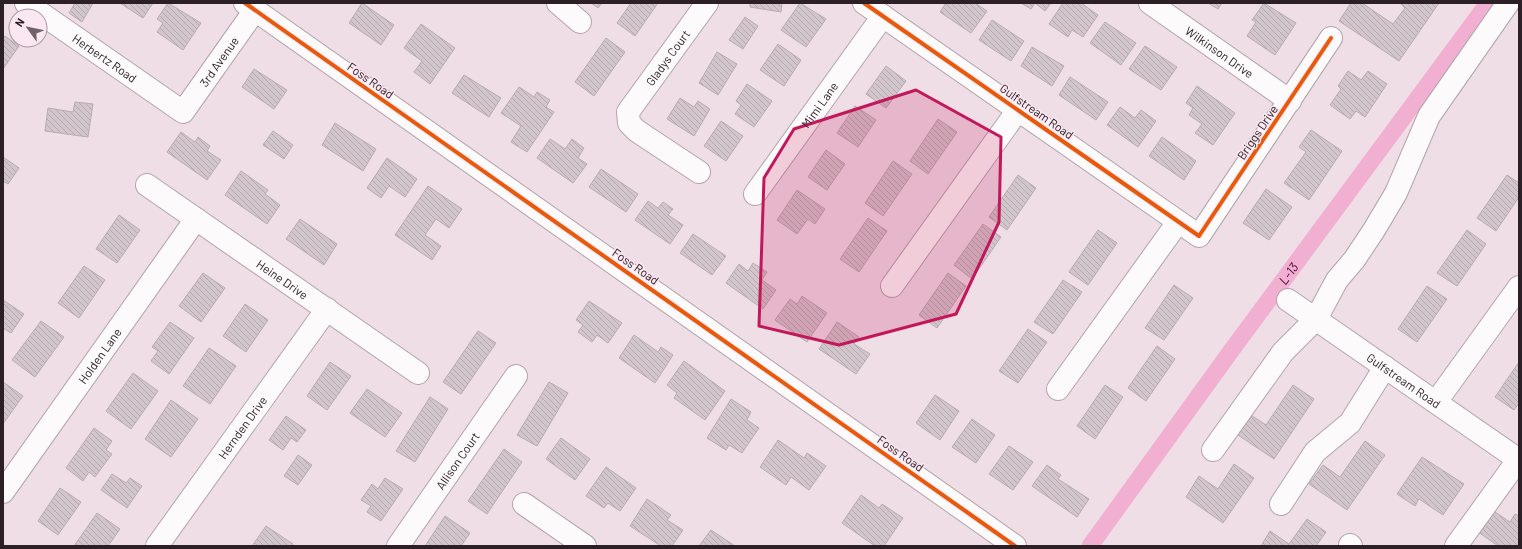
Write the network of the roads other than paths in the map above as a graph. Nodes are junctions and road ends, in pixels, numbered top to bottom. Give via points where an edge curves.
1 (26, 3) edge
2 (558, 3) edge
3 (707, 3) edge
4 (864, 3) edge
5 (1150, 3) edge
6 (1508, 3) edge
7 (250, 7) edge
8 (883, 16) junction
9 (580, 22) dead end
10 (1331, 38) dead end
11 (1290, 101) junction
12 (1018, 110) junction
13 (183, 112) joint
14 (699, 172) dead end
15 (147, 185) dead end
16 (755, 194) dead end
17 (196, 219) junction
18 (1178, 222) junction
19 (1199, 236) joint
20 (892, 286) dead end
21 (1519, 287) edge
22 (1288, 300) dead end
23 (327, 310) junction
24 (1316, 319) junction
25 (1385, 367) junction
26 (418, 373) dead end
27 (516, 376) dead end
28 (1058, 389) dead end
29 (1436, 402) junction
30 (1213, 450) dead end
31 (1519, 460) edge
32 (3, 492) edge
33 (524, 504) dead end
34 (1281, 504) dead end
35 (157, 546) edge
36 (398, 546) edge
37 (585, 546) edge
38 (1015, 546) edge
39 (1456, 546) edge

1 - 13 street, Herbertz Road
2 - 9 street
3 - 14 street, Gladys Court via 628,112 629,123 637,131
4 - 8 street, Gulfstream Road
5 - 11 street, Wilkinson Drive
6 - 24 street via 1429,116 1396,193 1354,260 1337,280
7 - 13 street, 3rd Avenue
7 - 38 street, Foss Road
8 - 12 street, Gulfstream Road
8 - 16 street, Mimi Lane
10 - 11 street, Briggs Drive
11 - 19 street, Briggs Drive
12 - 18 street, Gulfstream Road
12 - 20 street
15 - 17 street, Heine Drive
17 - 23 street, Heine Drive
17 - 32 street, Holden Lane
18 - 19 street, Gulfstream Road
18 - 28 street
21 - 29 street
22 - 24 street, Gulfstream Road
23 - 26 street, Heine Drive
23 - 35 street, Hernden Drive
24 - 25 street, Gulfstream Road
24 - 30 street via 1283,352
25 - 29 street, Gulfstream Road
25 - 34 street via 1350,424 1315,452
27 - 36 street, Allison Court
29 - 31 street, Gulfstream Road
31 - 39 street
33 - 37 street

